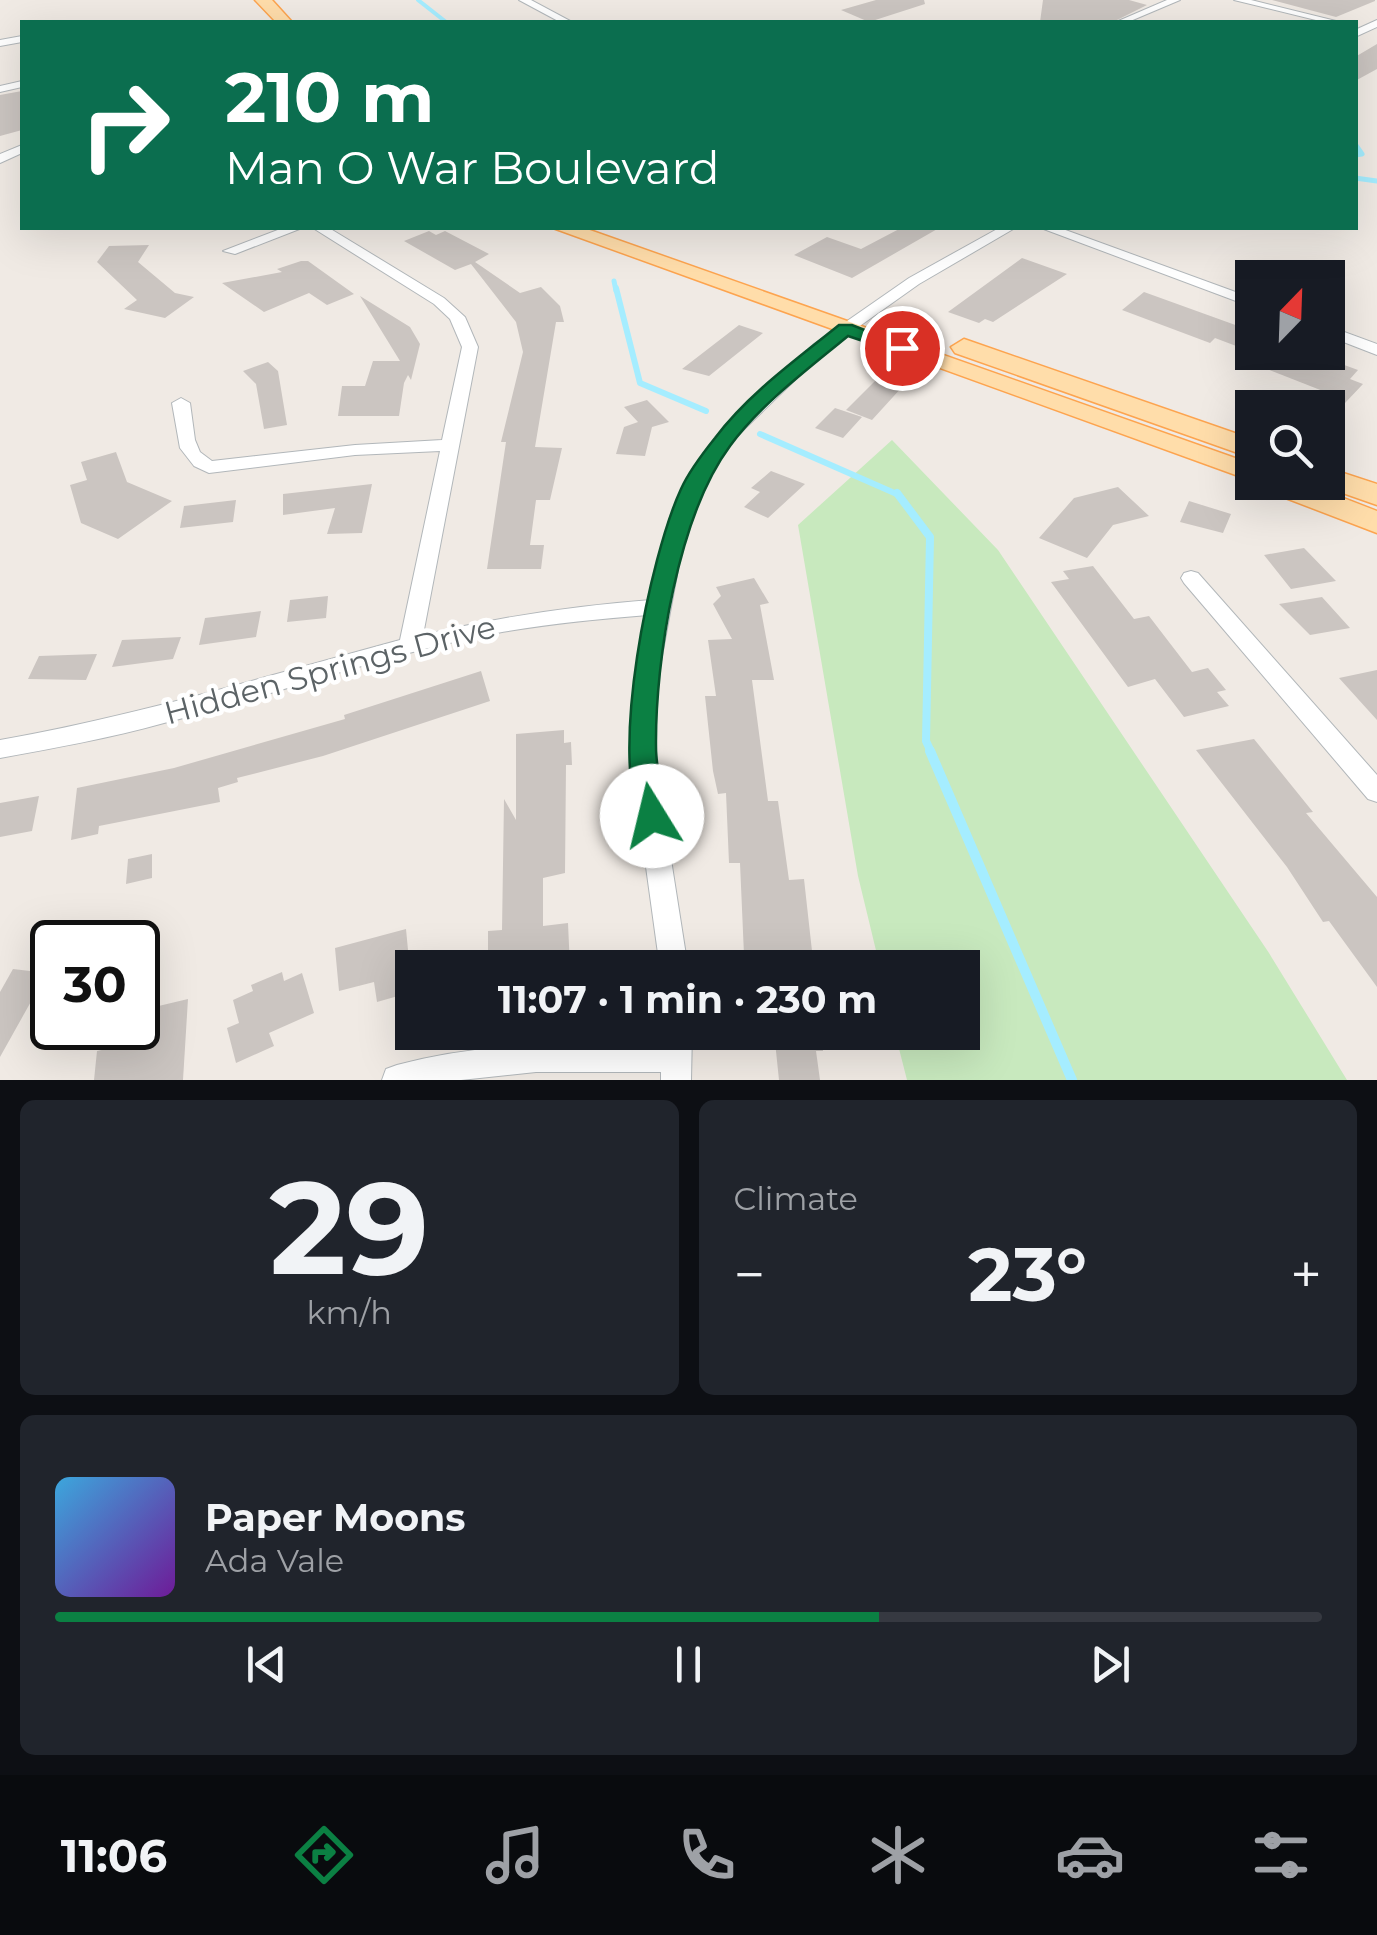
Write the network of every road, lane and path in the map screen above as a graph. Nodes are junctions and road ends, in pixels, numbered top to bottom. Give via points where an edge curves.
1 (263, 0) edge
2 (524, 0) edge
3 (1175, 0) edge
4 (1239, 0) edge
5 (282, 20) edge
6 (563, 20) edge
7 (1126, 20) edge
8 (1326, 20) edge
9 (1377, 23) edge
10 (1358, 30) edge
11 (1377, 32) edge
12 (289, 230) edge
13 (323, 230) edge
14 (570, 230) edge
15 (620, 230) edge
16 (1005, 230) edge
17 (1054, 230) edge
18 (230, 251) dead end
19 (1235, 296) edge
20 (856, 321) junction
21 (1345, 338) edge
22 (1377, 350) edge
23 (181, 403) dead end
24 (1235, 444) edge
25 (449, 445) junction
26 (1235, 467) edge
27 (1345, 483) edge
28 (1377, 495) edge
29 (1319, 500) edge
30 (1377, 523) edge
31 (1191, 578) dead end
32 (662, 607) junction
33 (410, 645) junction
34 (0, 750) edge
35 (1372, 779) edge
36 (671, 950) edge
37 (677, 1057) edge
38 (397, 1080) edge

1 - 5 main road
2 - 6 street
3 - 7 street
4 - 8 street
9 - 10 street
10 - 11 street
12 - 18 street
13 - 25 street via 456,316 470,346 470,364
14 - 20 main road
15 - 20 main road
16 - 20 street
17 - 19 street
20 - 24 main road
20 - 26 main road
20 - 32 street via 790,374 703,467 674,542
21 - 22 street
23 - 25 street via 186,446 209,467
25 - 33 street
27 - 28 main road
29 - 30 main road
31 - 35 street
32 - 33 street, Hidden Springs Drive via 564,611
32 - 36 street via 646,683 642,751
33 - 34 street, Hidden Springs Drive via 198,708
37 - 38 street via 527,1056

